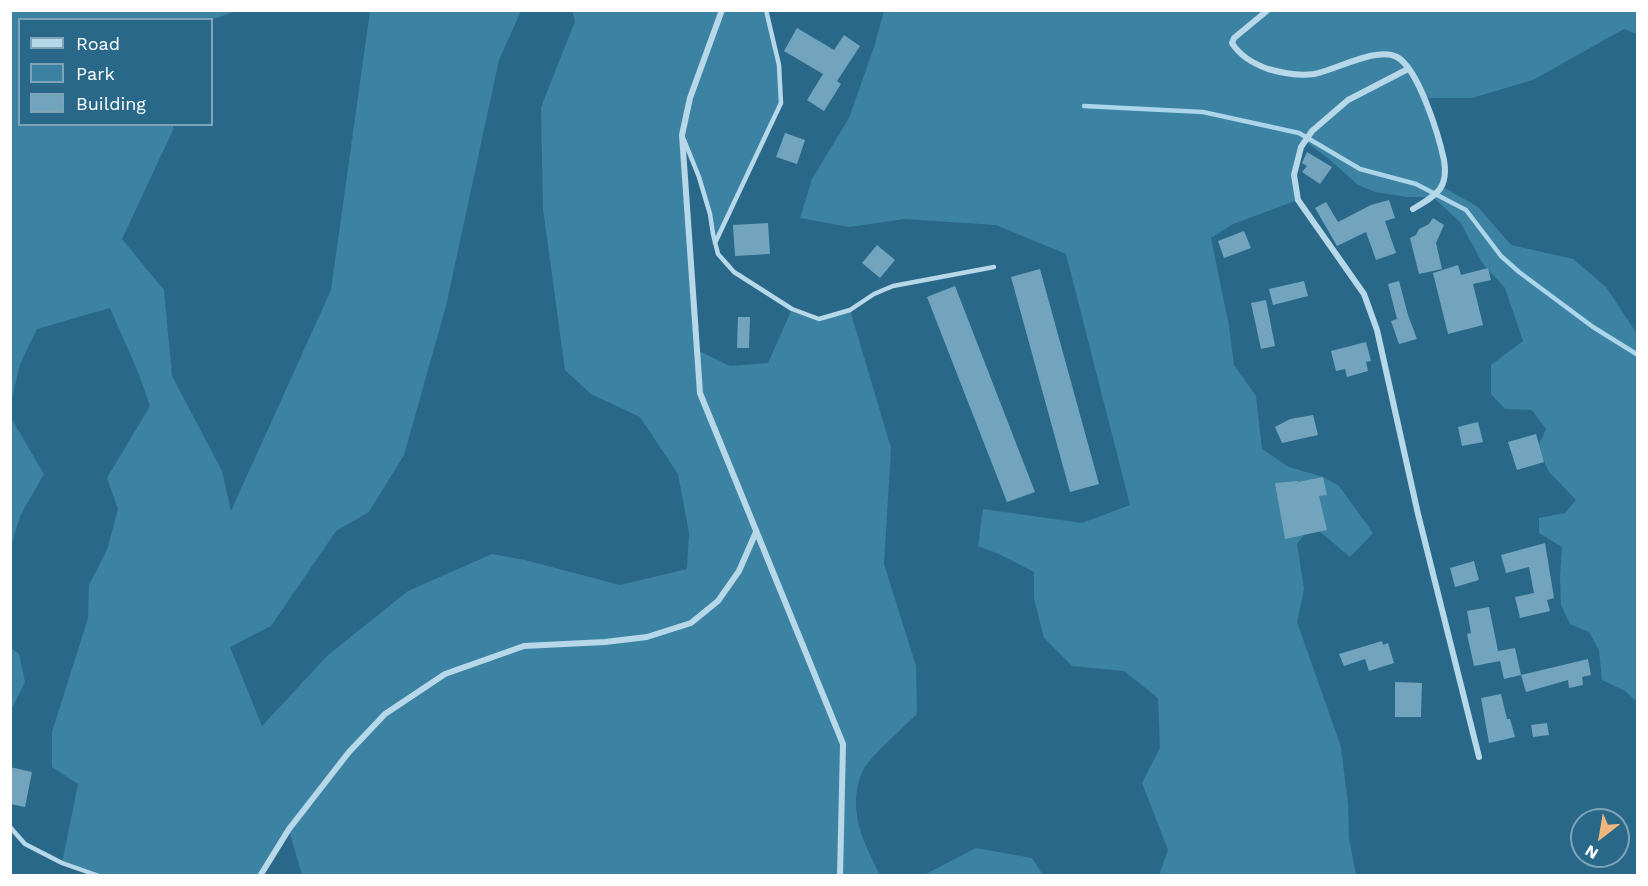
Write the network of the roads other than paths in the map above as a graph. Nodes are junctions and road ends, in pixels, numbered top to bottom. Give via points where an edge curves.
1 (723, 10) edge
2 (766, 10) edge
3 (1268, 10) edge
4 (1408, 69) junction
5 (682, 135) junction
6 (1413, 209) dead end
7 (715, 244) junction
8 (994, 267) dead end
9 (756, 532) junction
10 (1479, 757) dead end
11 (10, 827) edge
12 (99, 876) edge
13 (260, 876) edge
14 (840, 876) edge

1 - 5 street via 690,98
2 - 7 lane via 779,65 782,104
3 - 4 street via 1232,43 1257,65 1312,74 1383,53 1398,58
4 - 6 street via 1425,99 1440,140 1446,172 1443,187
4 - 10 street via 1348,100 1312,131 1301,147 1294,175 1298,200 1364,294 1377,330
5 - 7 lane via 699,177
5 - 9 street via 700,393
7 - 8 lane via 718,254 734,272 792,309 819,319 850,310 892,286
9 - 13 street via 739,571 718,601 691,623 647,637 524,646 445,674 385,714 349,752 288,829
9 - 14 street via 843,744
11 - 12 lane via 25,844

